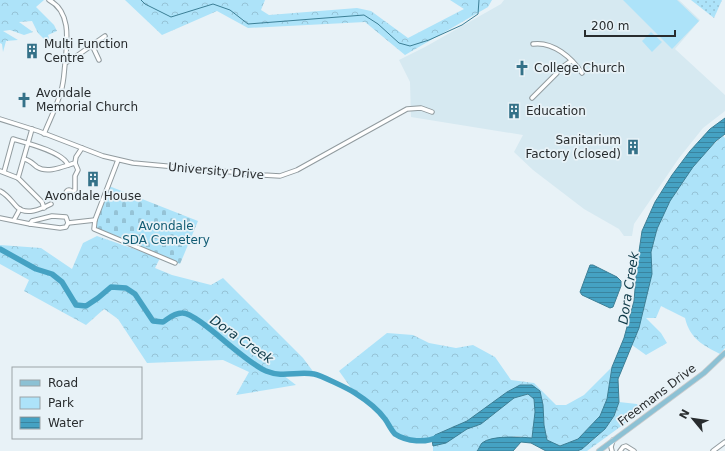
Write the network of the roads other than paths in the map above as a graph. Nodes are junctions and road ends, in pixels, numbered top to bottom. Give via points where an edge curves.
1 (49, 0) edge
2 (105, 36) dead end
3 (533, 44) dead end
4 (92, 46) junction
5 (98, 60) dead end
6 (571, 61) junction
7 (65, 63) junction
8 (561, 68) dead end
9 (557, 73) dead end
10 (582, 74) dead end
11 (532, 98) dead end
12 (432, 112) dead end
13 (0, 119) edge
14 (32, 129) junction
15 (44, 134) junction
16 (28, 144) junction
17 (82, 148) junction
18 (24, 159) junction
19 (118, 160) junction
20 (75, 163) junction
21 (68, 165) junction
22 (2, 171) edge
23 (18, 178) junction
24 (0, 191) edge
25 (72, 192) dead end
26 (51, 204) dead end
27 (44, 208) junction
28 (20, 209) junction
29 (0, 218) edge
30 (14, 220) junction
31 (95, 220) junction
32 (68, 223) junction
33 (30, 224) junction
34 (175, 263) dead end
35 (725, 353) edge
36 (613, 440) junction
37 (725, 442) edge
38 (721, 445) junction
39 (725, 448) edge
40 (601, 449) edge
41 (612, 451) edge
42 (620, 451) edge
43 (634, 451) edge
44 (713, 451) edge

1 - 7 street via 59,7 65,20
2 - 4 street
3 - 6 street via 552,46
4 - 5 street
4 - 7 street
6 - 8 street
6 - 10 street
7 - 15 street via 62,90
9 - 11 street
12 - 19 street, University Drive via 421,108 407,109 297,170 280,176 229,173
13 - 14 street, University Drive
14 - 15 street, University Drive
14 - 16 street
15 - 17 street, University Drive
16 - 18 street
16 - 21 street via 61,156
16 - 22 street via 13,139
17 - 19 street, University Drive
17 - 20 street
18 - 21 street via 43,170
18 - 23 street
19 - 31 street
20 - 21 street
20 - 25 street via 78,170 75,176 76,187
22 - 23 street
23 - 27 street via 42,202
24 - 28 street
26 - 27 street
27 - 28 street via 25,211
28 - 30 street
29 - 30 street
30 - 33 street
31 - 32 street
31 - 34 street via 95,230
32 - 33 street via 64,228
32 - 33 street via 66,217 60,216 32,221
35 - 36 main road, Freemans Drive via 704,373
36 - 40 main road, Freemans Drive
36 - 41 street
37 - 38 street
38 - 39 street
38 - 44 street
40 - 41 street
42 - 43 street via 626,446

